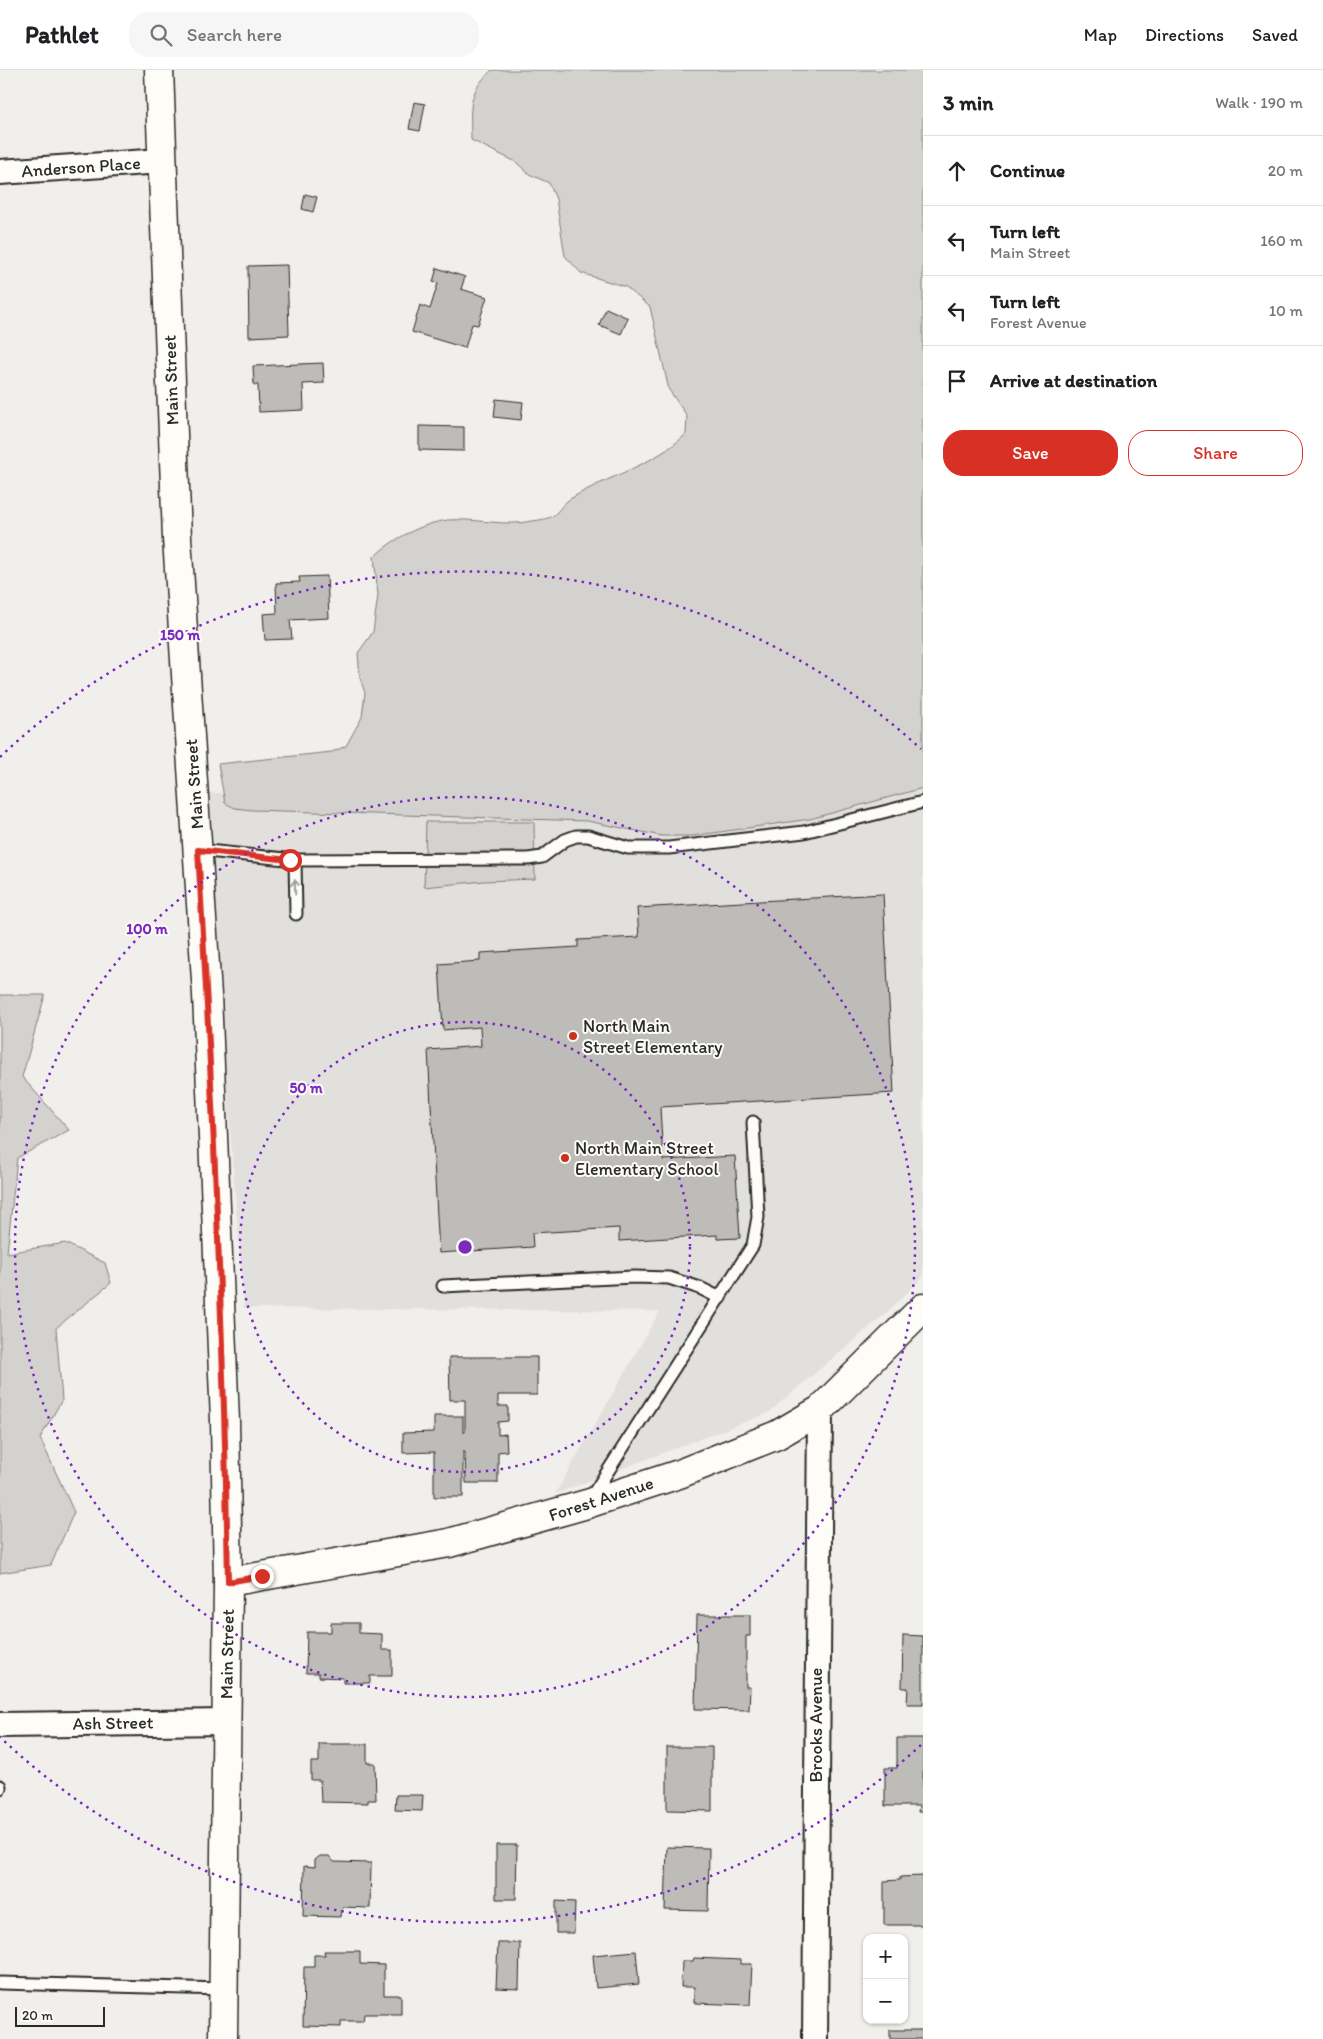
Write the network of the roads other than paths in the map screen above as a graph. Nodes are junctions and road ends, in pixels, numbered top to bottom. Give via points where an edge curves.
1 (159, 70) edge
2 (162, 161) junction
3 (0, 172) edge
4 (923, 802) edge
5 (198, 850) junction
6 (295, 860) junction
7 (296, 914) dead end
8 (752, 1122) dead end
9 (443, 1286) dead end
10 (720, 1298) junction
11 (923, 1308) edge
12 (820, 1410) junction
13 (586, 1504) junction
14 (228, 1582) junction
15 (227, 1722) junction
16 (0, 1725) edge
17 (0, 1983) edge
18 (224, 1989) junction
19 (223, 2039) edge
20 (815, 2039) edge

1 - 2 street, Main Street
2 - 3 street, Anderson Place
2 - 5 street, Main Street via 178,538
4 - 6 lane via 804,832 669,848 628,848 581,836 565,840 548,854 537,858
5 - 6 lane
5 - 14 street, Main Street via 219,1263
7 -> 6 lane
8 - 10 lane via 758,1217 756,1233 753,1245
9 - 10 lane via 669,1278
10 - 13 lane
11 - 12 street, Forest Avenue
12 - 13 street, Forest Avenue via 777,1435 679,1474
12 - 20 street, Brooks Avenue
13 - 14 street, Forest Avenue via 449,1543
14 - 15 street, Main Street
15 - 16 street, Ash Street
15 - 18 street, Main Street
17 - 18 lane
18 - 19 street, Main Street

